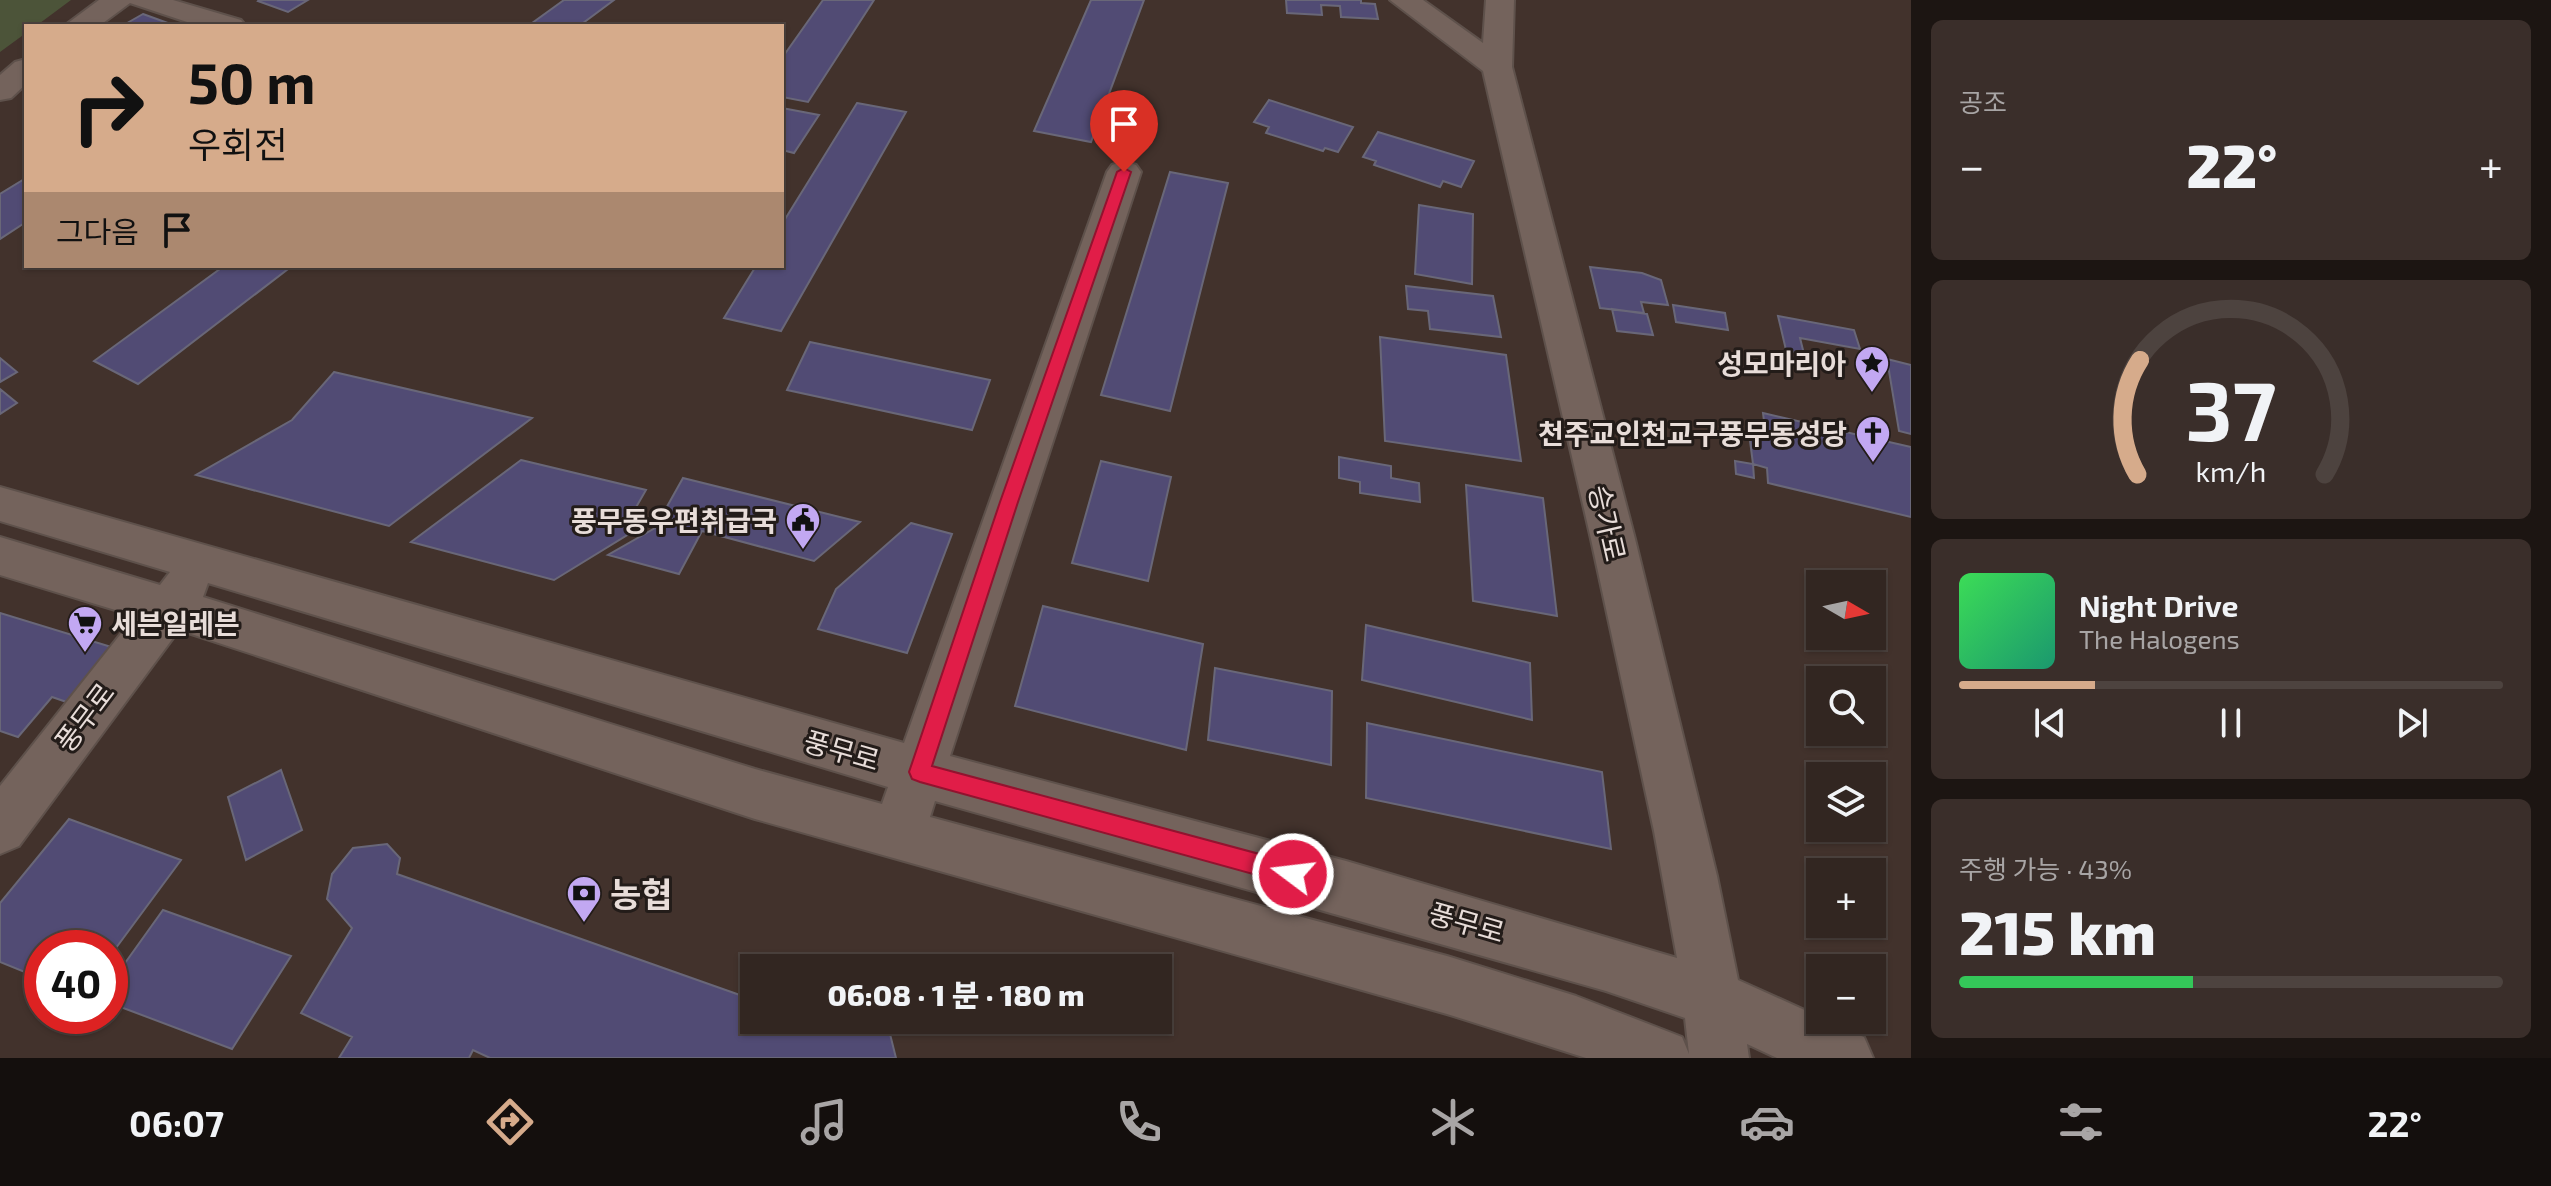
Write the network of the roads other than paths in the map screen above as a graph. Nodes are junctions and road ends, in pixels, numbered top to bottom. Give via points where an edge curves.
1 (118, 0) edge
2 (142, 0) edge
3 (206, 0) edge
4 (1404, 0) edge
5 (1500, 0) edge
6 (82, 24) edge
7 (225, 24) edge
8 (227, 24) edge
9 (1497, 67) junction
10 (24, 70) edge
11 (0, 91) edge
12 (1124, 172) dead end
13 (0, 504) edge
14 (0, 556) edge
15 (204, 563) junction
16 (168, 607) junction
17 (920, 772) junction
18 (0, 828) edge
19 (899, 832) junction
20 (1714, 999) junction
21 (1661, 1058) edge
22 (1719, 1058) edge
23 (1744, 1058) edge
24 (1843, 1058) edge

1 - 6 street
2 - 7 street
3 - 8 street
4 - 9 street
5 - 9 street, 승가로
9 - 20 street, 승가로 via 1637,642
10 - 11 street
12 - 17 street
13 - 15 street, 풍무로
14 - 16 street
15 - 16 street, 풍무로
15 - 17 street, 풍무로
16 - 18 street, 풍무로
16 - 19 street via 755,794
17 - 19 street
17 - 20 street, 풍무로 via 1487,927
19 - 21 street via 1447,985
20 - 22 street
20 - 23 street
20 - 24 street, 풍무로

